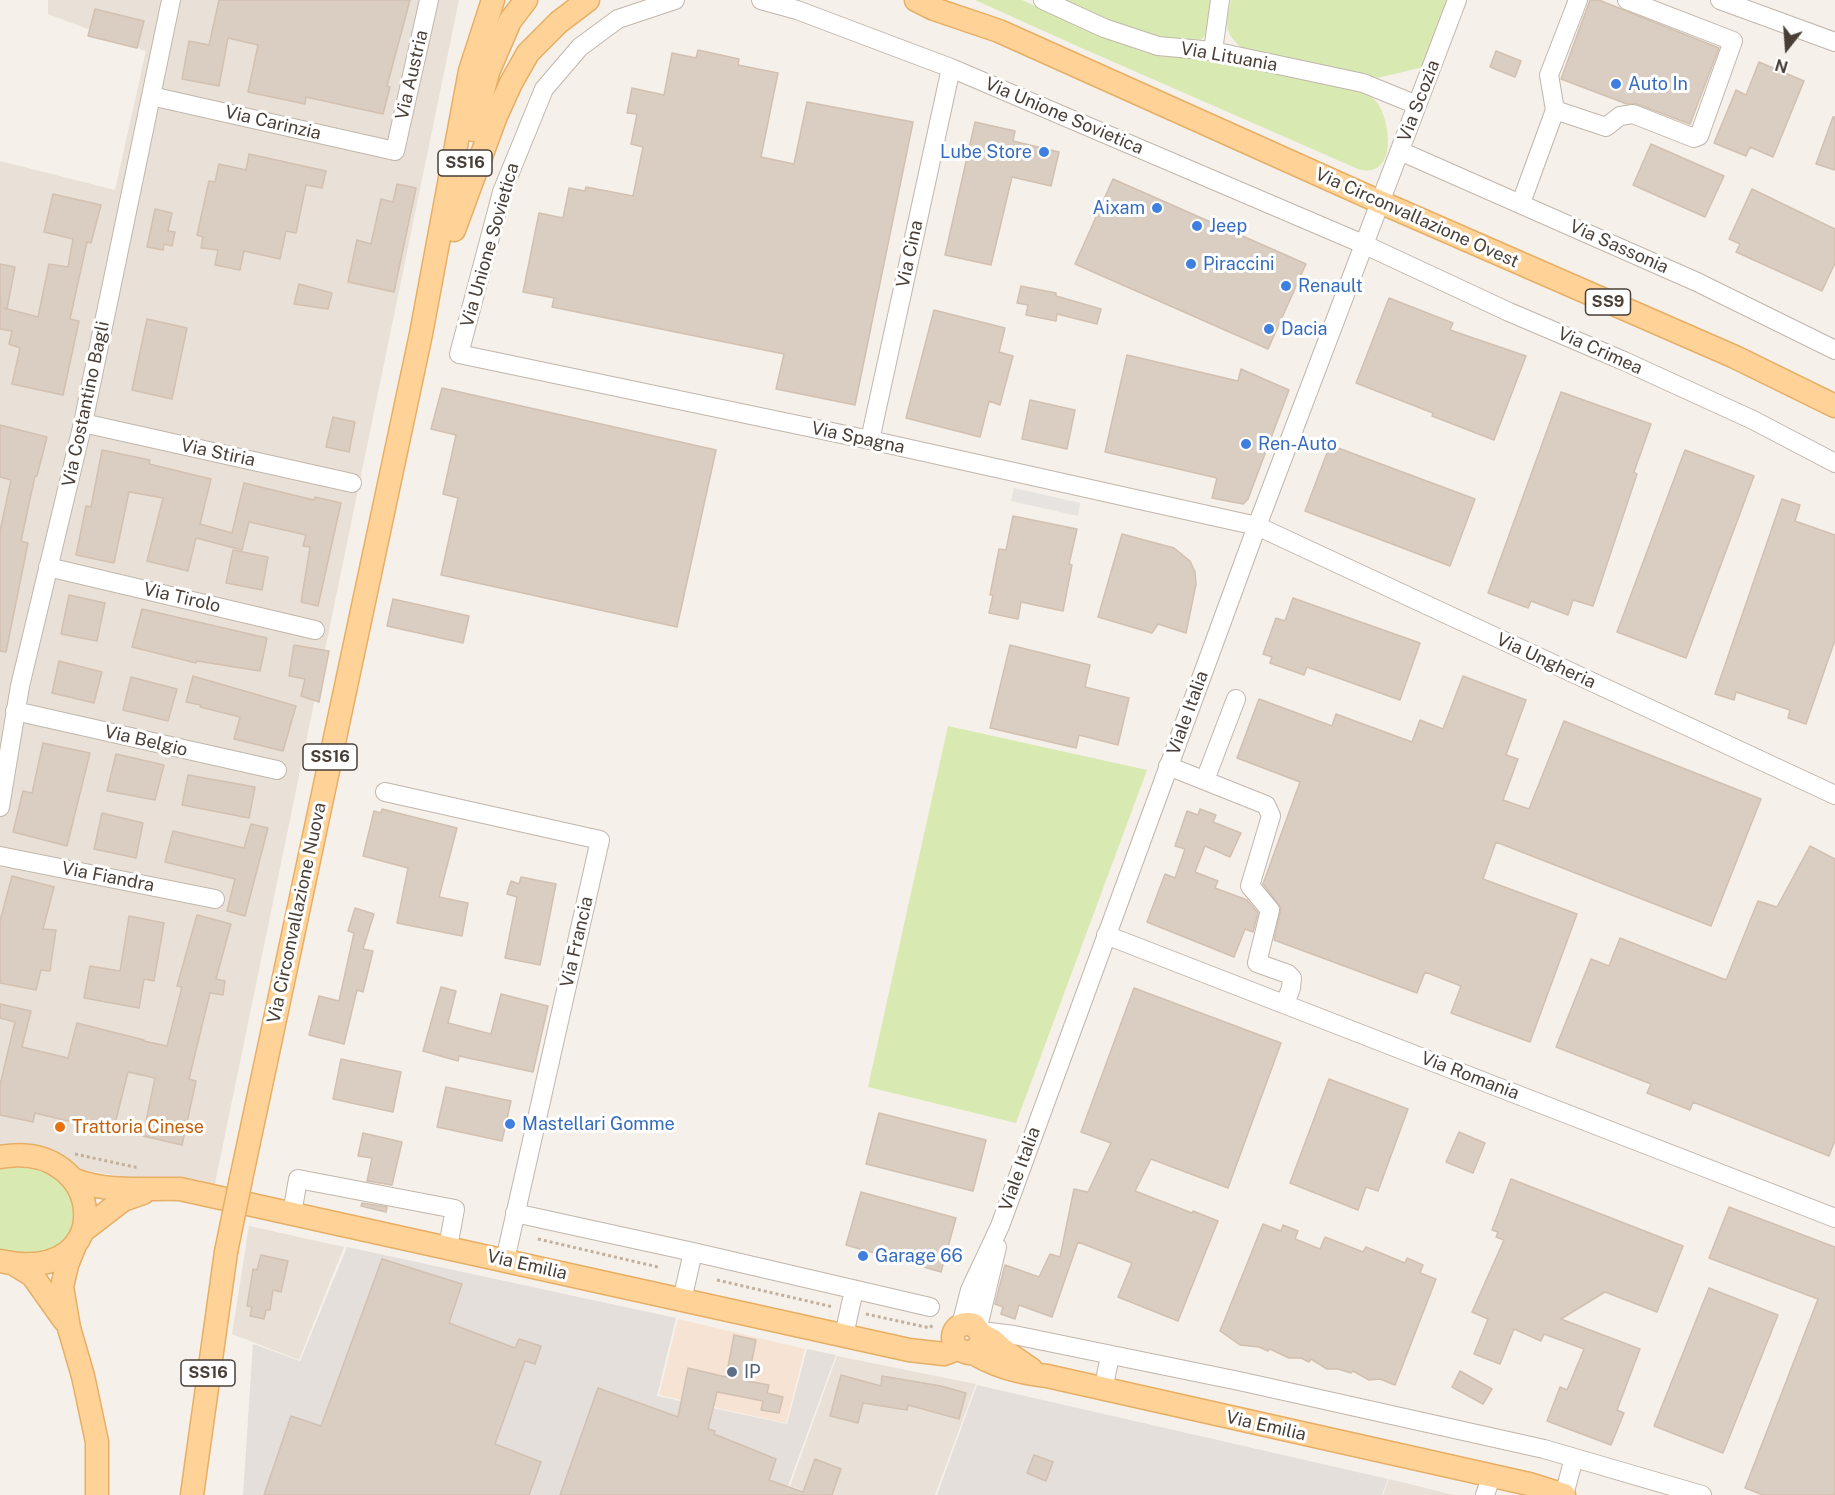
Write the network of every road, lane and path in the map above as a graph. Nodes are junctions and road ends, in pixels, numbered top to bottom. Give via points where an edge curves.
1 (171, 0) edge
2 (429, 0) edge
3 (493, 0) edge
4 (526, 0) edge
5 (588, 0) edge
6 (675, 0) edge
7 (761, 0) edge
8 (905, 0) edge
9 (1043, 0) edge
10 (1220, 0) edge
11 (1457, 0) edge
12 (1578, 0) edge
13 (1627, 0) edge
14 (1720, 0) edge
15 (934, 3) edge
16 (1835, 42) edge
17 (1213, 51) junction
18 (951, 68) junction
19 (151, 96) junction
20 (1417, 105) junction
21 (1555, 110) junction
22 (394, 151) joint
23 (1400, 151) junction
24 (1380, 202) junction
25 (1521, 203) junction
26 (454, 230) junction
27 (1363, 244) junction
28 (421, 334) junction
29 (1835, 350) edge
30 (459, 354) joint
31 (1835, 406) edge
32 (83, 423) junction
33 (870, 440) junction
34 (1835, 463) edge
35 (352, 483) dead end
36 (1257, 526) junction
37 (48, 567) junction
38 (315, 630) dead end
39 (1236, 699) dead end
40 (15, 711) junction
41 (1168, 766) junction
42 (277, 770) dead end
43 (1205, 780) junction
44 (385, 792) dead end
45 (1835, 795) edge
46 (0, 807) edge
47 (0, 856) edge
48 (215, 899) dead end
49 (1106, 935) junction
50 (1285, 1004) junction
51 (2, 1156) edge
52 (75, 1180) junction
53 (157, 1188) junction
54 (515, 1213) junction
55 (292, 1214) junction
56 (1835, 1218) edge
57 (79, 1238) junction
58 (538, 1239) dead end
59 (448, 1247) junction
60 (693, 1252) junction
61 (505, 1260) junction
62 (7, 1263) edge
63 (658, 1267) dead end
64 (717, 1280) dead end
65 (854, 1290) junction
66 (682, 1300) junction
67 (930, 1307) dead end
68 (838, 1308) dead end
69 (69, 1328) junction
70 (844, 1335) junction
71 (969, 1336) junction
72 (1110, 1356) junction
73 (1103, 1390) junction
74 (1574, 1458) junction
75 (1488, 1486) edge
76 (97, 1495) edge
77 (192, 1495) edge
78 (1564, 1495) edge
79 (1702, 1495) edge

1 - 19 street, Via Costantino Bagli
2 - 22 street, Via Austria
3 - 28 main road, Via Circonvallazione Nuova / SS16 via 470,70
4 - 26 main road, Via Circonvallazione Nuova / SS16 via 510,21 488,72 464,165
5 - 26 main road via 528,53 496,116
6 - 30 street, Via Unione Sovietica via 618,19 580,47 544,89 502,192
7 - 18 street, Via Unione Sovietica
8 - 15 main road, Via Circonvallazione Ovest
9 - 17 street, Via Lituania via 1104,28 1158,46
10 - 17 street
11 - 20 street, Via Scozia
12 - 21 street via 1550,75
13 - 21 street via 1733,41 1699,136 1694,138 1633,114 1620,116 1606,127
14 - 16 street
15 - 24 main road, Via Circonvallazione Ovest / SS9
17 - 20 street, Via Lituania via 1363,82
18 - 27 street, Via Unione Sovietica
18 - 33 street, Via Cina
19 - 22 street, Via Carinzia
19 - 32 street, Via Costantino Bagli
20 - 23 street, Via Scozia
21 - 25 street
23 - 24 street, Via Scozia
23 - 25 street, Via Sassonia
24 - 27 street, Viale Italia
24 - 31 main road, Via Circonvallazione Ovest / SS9 via 1735,357
25 - 29 street, Via Sassonia via 1697,282
26 - 28 main road, Via Circonvallazione Nuova / SS16
27 - 34 street, Via Crimea via 1742,415
27 - 36 street, Viale Italia
28 - 77 main road, Via Circonvallazione Nuova / SS16, bridge via 226,1252
30 - 33 street, Via Spagna
32 - 35 street, Via Stiria
32 - 37 street, Via Costantino Bagli
33 - 36 street, Via Spagna
36 - 41 street, Viale Italia
36 - 45 street, Via Ungheria
37 - 38 street, Via Tirolo
37 - 40 street, Via Costantino Bagli
39 - 43 street
40 - 42 street, Via Belgio
40 - 46 street, Via Costantino Bagli
41 - 43 street
41 - 49 street, Viale Italia
43 - 50 street via 1266,805 1271,816 1250,886 1270,910 1257,963 1292,978
44 - 54 street, Via Francia via 600,840
47 - 48 street, Via Fiandra
49 - 50 street, Via Romania
49 - 71 street, Viale Italia via 1000,1226 996,1254
50 - 56 street, Via Romania
51 - 52 main road via 47,1161
52 - 53 main road, Via Emilia via 113,1190
52 - 57 main road via 87,1213
53 - 55 main road, Via Emilia
53 - 57 main road, Via Emilia via 123,1200
54 - 60 street
54 - 61 street, Via Francia
55 - 59 main road, Via Emilia
55 - 59 street via 298,1179 455,1209
57 - 62 main road, Via Emilia via 62,1257 46,1263
57 - 69 main road via 62,1287
58 - 63 path
59 - 61 main road, Via Emilia
60 - 65 street
60 - 66 street
61 - 66 main road, Via Emilia
62 - 69 main road via 32,1275
64 - 68 path
65 - 67 street
65 - 70 street
66 - 70 main road, Via Emilia
69 - 76 main road via 97,1442
70 - 71 main road, Via Emilia via 944,1354
71 - 72 street via 1014,1335
71 - 73 main road, Via Emilia via 988,1362
72 - 73 street
72 - 74 street via 1239,1381
73 - 75 main road, Via Emilia
74 - 78 street
74 - 79 street
75 - 78 main road, Via Emilia via 1529,1484

